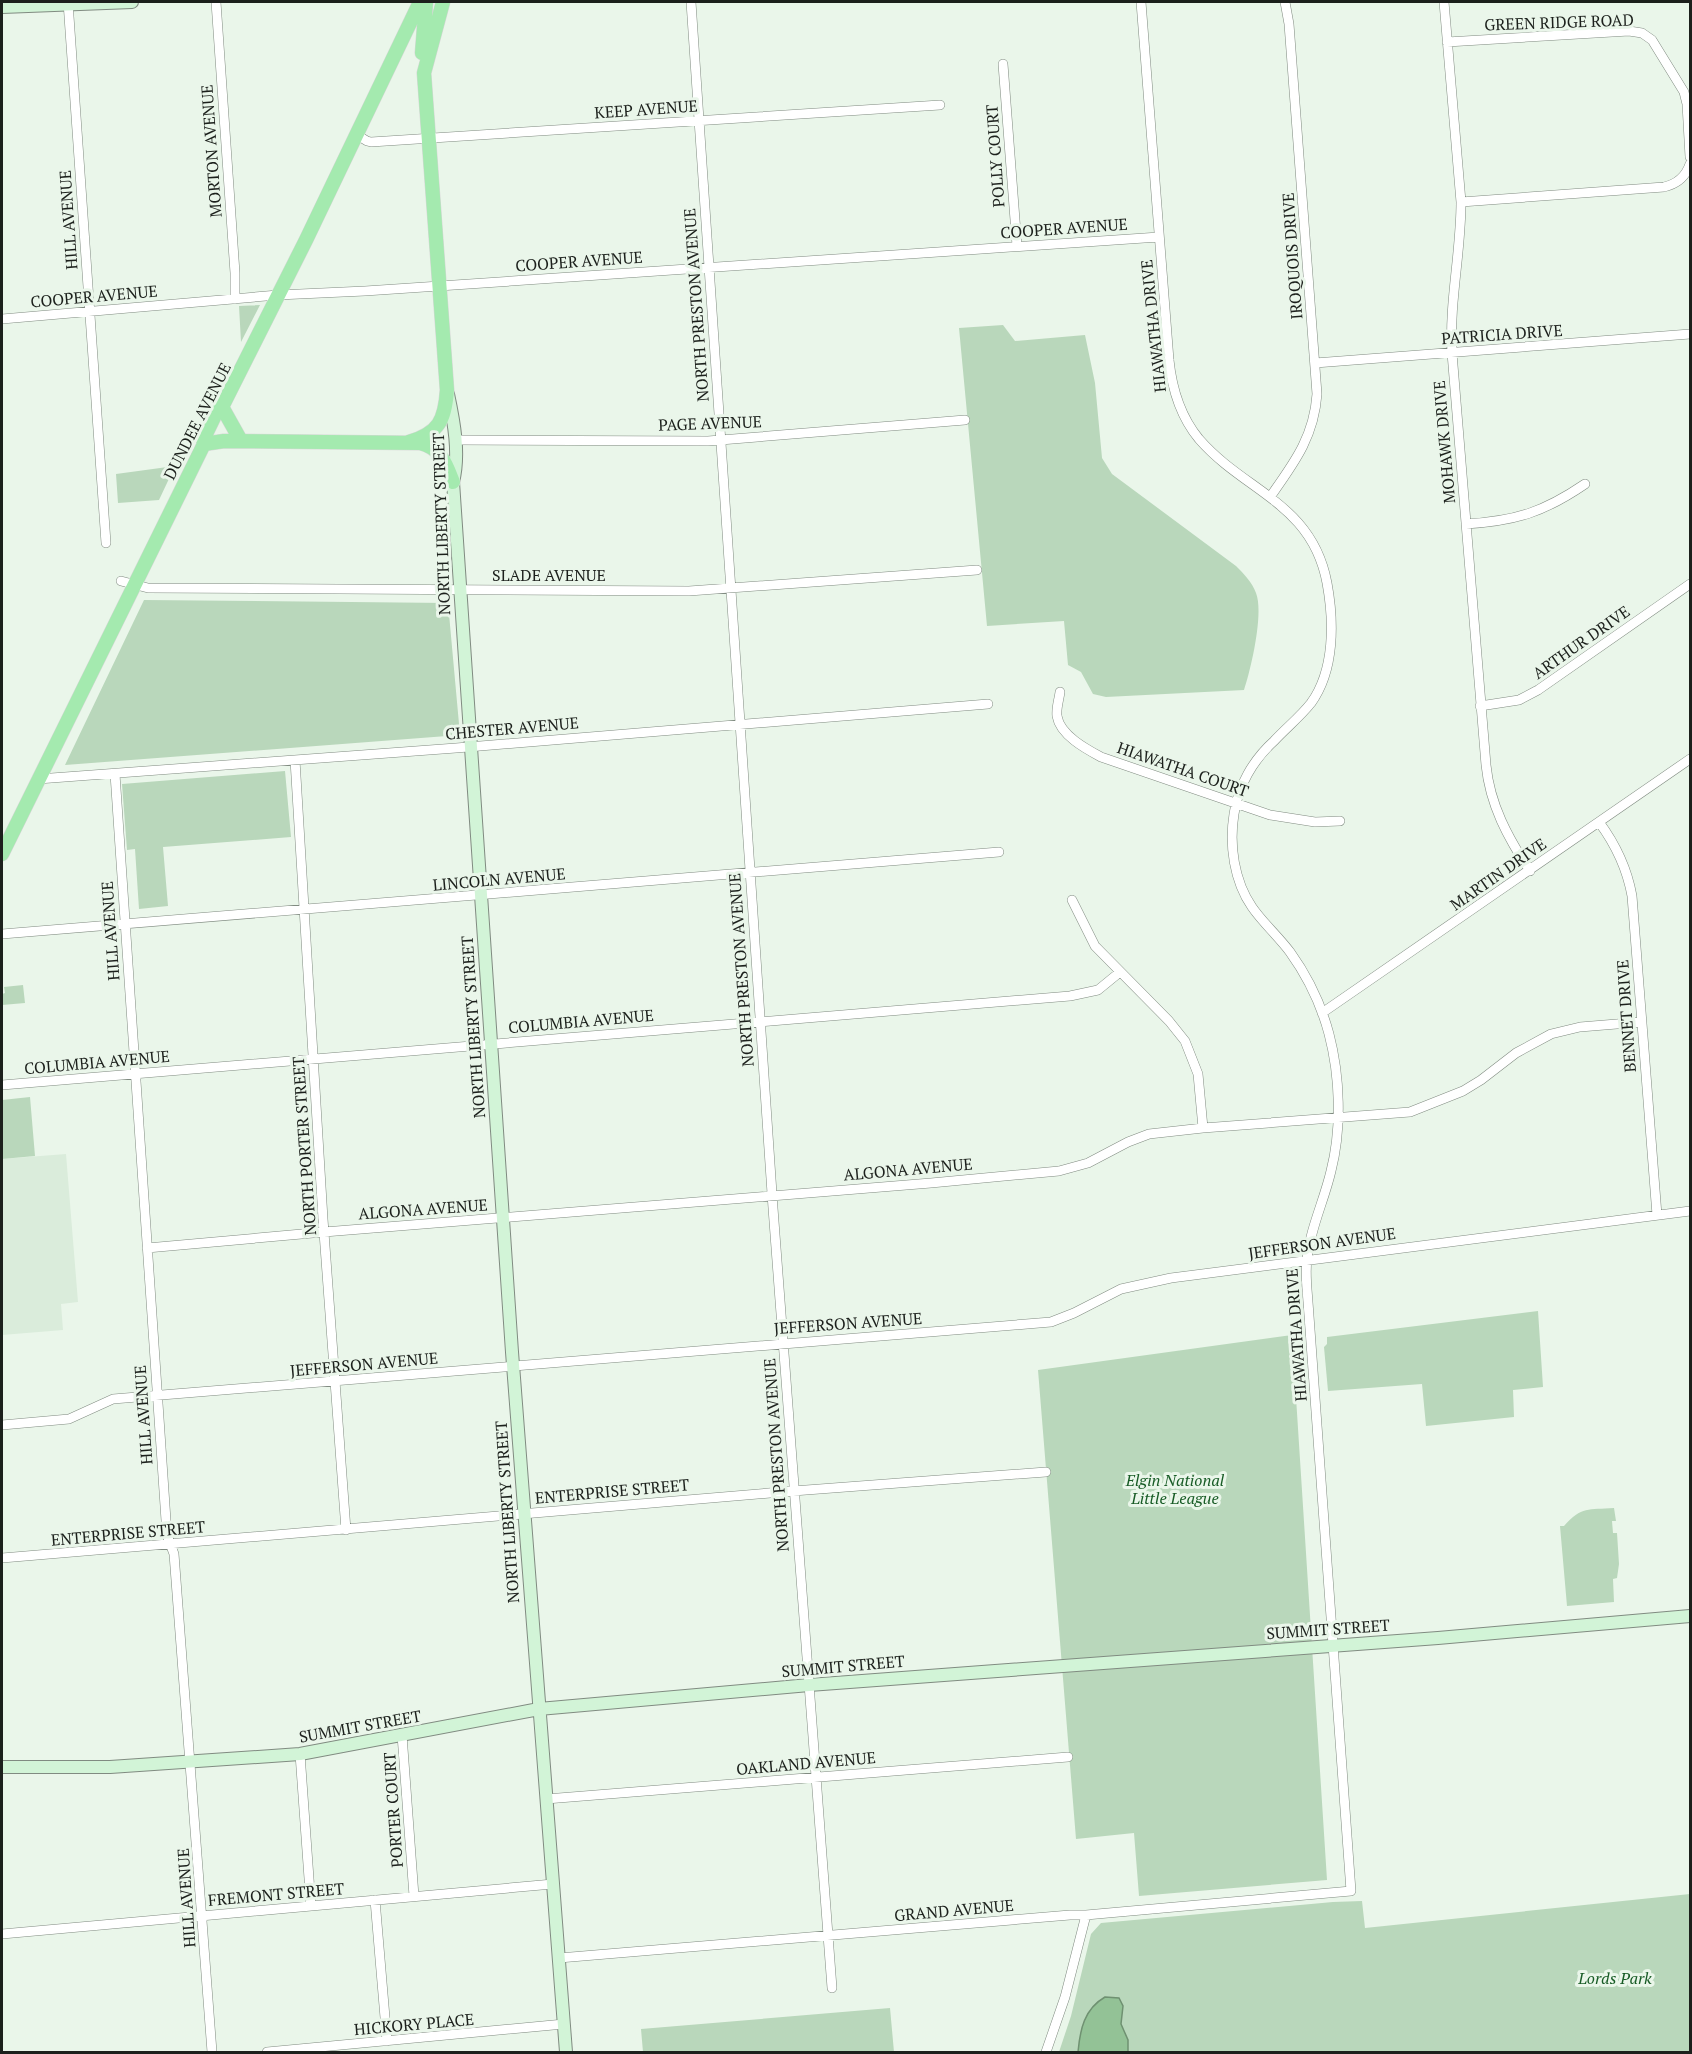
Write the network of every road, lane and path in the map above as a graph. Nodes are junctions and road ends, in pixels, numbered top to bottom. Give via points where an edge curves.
1 (132, 2) edge
2 (216, 2) edge
3 (420, 2) edge
4 (426, 2) edge
5 (443, 2) edge
6 (691, 2) edge
7 (1141, 2) edge
8 (1285, 2) edge
9 (1444, 2) edge
10 (68, 3) edge
11 (2, 7) edge
12 (1447, 42) junction
13 (1003, 64) dead end
14 (424, 73) junction
15 (940, 105) dead end
16 (699, 120) junction
17 (357, 135) junction
18 (429, 137) junction
19 (1690, 157) edge
20 (1690, 164) edge
21 (1461, 202) junction
22 (1159, 237) junction
23 (1017, 246) junction
24 (708, 267) junction
25 (440, 286) junction
26 (278, 295) junction
27 (235, 299) junction
28 (89, 312) junction
29 (2, 319) edge
30 (1690, 334) edge
31 (1452, 353) junction
32 (1315, 363) junction
33 (447, 390) junction
34 (222, 407) junction
35 (965, 420) dead end
36 (455, 440) junction
37 (241, 441) junction
38 (409, 441) junction
39 (720, 441) junction
40 (204, 444) junction
41 (453, 482) junction
42 (1585, 484) dead end
43 (1270, 497) junction
44 (1466, 524) junction
45 (105, 543) dead end
46 (977, 570) dead end
47 (128, 582) junction
48 (1690, 584) edge
49 (459, 589) junction
50 (731, 589) junction
51 (1060, 692) dead end
52 (988, 704) dead end
53 (1480, 706) junction
54 (740, 724) junction
55 (470, 747) junction
56 (1690, 759) edge
57 (295, 760) junction
58 (115, 774) junction
59 (38, 779) junction
60 (1236, 802) junction
61 (1340, 821) dead end
62 (1599, 822) junction
63 (999, 852) dead end
64 (2, 854) edge
65 (1530, 870) junction
66 (749, 872) junction
67 (480, 896) junction
68 (1072, 900) dead end
69 (303, 911) junction
70 (124, 924) junction
71 (2, 934) edge
72 (1120, 972) junction
73 (1322, 1013) junction
74 (760, 1020) junction
75 (1641, 1022) junction
76 (492, 1044) junction
77 (313, 1058) junction
78 (135, 1074) junction
79 (2, 1085) edge
80 (1337, 1118) junction
81 (1203, 1128) junction
82 (772, 1195) junction
83 (1690, 1211) edge
84 (1657, 1215) junction
85 (503, 1218) junction
86 (324, 1232) junction
87 (147, 1248) junction
88 (1307, 1260) junction
89 (782, 1343) junction
90 (513, 1366) junction
91 (334, 1381) junction
92 (157, 1396) junction
93 (2, 1425) edge
94 (1046, 1472) dead end
95 (793, 1491) junction
96 (524, 1514) junction
97 (345, 1530) junction
98 (171, 1544) junction
99 (2, 1558) edge
100 (1690, 1616) edge
101 (1334, 1646) junction
102 (809, 1685) junction
103 (539, 1709) junction
104 (402, 1735) junction
105 (300, 1754) junction
106 (1068, 1757) dead end
107 (191, 1763) junction
108 (2, 1767) edge
109 (815, 1777) junction
110 (546, 1799) junction
111 (553, 1884) junction
112 (1351, 1891) joint
113 (414, 1896) junction
114 (375, 1900) junction
115 (311, 1906) junction
116 (202, 1915) junction
117 (1086, 1915) junction
118 (2, 1934) edge
119 (827, 1936) junction
120 (559, 1958) junction
121 (832, 1988) dead end
122 (564, 2025) junction
123 (387, 2041) junction
124 (213, 2052) edge
125 (267, 2052) edge
126 (566, 2052) edge
127 (1046, 2052) edge

1 - 10 main road
2 - 27 street, MORTON AVENUE
3 - 17 main road, DUNDEE AVENUE
4 - 14 main road
5 - 14 main road, NORTH LIBERTY STREET
6 - 16 street, NORTH PRESTON AVENUE
7 - 22 street, HIAWATHA DRIVE
8 - 32 street, IROQUOIS DRIVE
9 - 12 street, MOHAWK DRIVE
10 - 11 main road
10 - 28 street, HILL AVENUE
12 - 19 street, GREEN RIDGE ROAD via 1642,33 1652,40 1686,96
12 - 21 street, MOHAWK DRIVE
13 - 23 street, POLLY COURT
14 - 18 main road, NORTH LIBERTY STREET
15 - 16 street, KEEP AVENUE
16 - 18 street, KEEP AVENUE
16 - 24 street, NORTH PRESTON AVENUE
17 - 18 street, KEEP AVENUE via 371,142
17 - 26 main road, DUNDEE AVENUE
18 - 25 main road, NORTH LIBERTY STREET
20 - 21 street via 1679,180 1664,187
21 - 31 street, MOHAWK DRIVE via 1451,314
22 - 23 street, COOPER AVENUE
22 - 43 street, HIAWATHA DRIVE via 1170,375 1180,409 1208,448
23 - 24 street, COOPER AVENUE
24 - 25 street, COOPER AVENUE
24 - 39 street, NORTH PRESTON AVENUE
25 - 26 street, COOPER AVENUE
25 - 33 main road, NORTH LIBERTY STREET
26 - 27 street, COOPER AVENUE
26 - 34 main road, DUNDEE AVENUE
27 - 28 street, COOPER AVENUE
28 - 29 street, COOPER AVENUE
28 - 45 street, HILL AVENUE
30 - 31 street, PATRICIA DRIVE
31 - 32 street, PATRICIA DRIVE
31 - 44 street, MOHAWK DRIVE
32 - 43 street, IROQUOIS DRIVE via 1317,394 1312,425 1296,461
33 - 36 main road, NORTH LIBERTY STREET
33 - 38 main road via 441,422 429,433
34 - 37 main road
34 - 40 main road, DUNDEE AVENUE
35 - 39 street, PAGE AVENUE
36 - 39 street, PAGE AVENUE
36 - 41 main road, NORTH LIBERTY STREET
37 - 38 main road
37 - 40 main road
38 - 41 main road via 438,452
39 - 50 street, NORTH PRESTON AVENUE
40 - 47 main road, DUNDEE AVENUE
41 - 49 main road, NORTH LIBERTY STREET
42 - 44 street via 1525,516
43 - 60 street, HIAWATHA DRIVE via 1301,526 1320,558 1328,591 1330,646 1325,674 1312,701 1257,760
44 - 53 street, MOHAWK DRIVE
46 - 50 street, SLADE AVENUE
47 - 49 street, SLADE AVENUE via 148,588
47 - 59 main road, DUNDEE AVENUE
48 - 53 street, ARTHUR DRIVE via 1538,690 1518,700
49 - 50 street, SLADE AVENUE
49 - 55 main road, NORTH LIBERTY STREET
50 - 54 street, NORTH PRESTON AVENUE
51 - 60 street, HIAWATHA COURT via 1060,723 1082,746 1106,759
52 - 54 street, CHESTER AVENUE
53 - 65 street, MOHAWK DRIVE via 1492,797 1503,826
54 - 55 street, CHESTER AVENUE
54 - 66 street, NORTH PRESTON AVENUE
55 - 57 street, CHESTER AVENUE
55 - 67 main road, NORTH LIBERTY STREET
56 - 62 street, MARTIN DRIVE
57 - 58 street, CHESTER AVENUE
57 - 69 street, NORTH PORTER STREET
58 - 59 street, CHESTER AVENUE
58 - 70 street, HILL AVENUE
59 - 64 main road, DUNDEE AVENUE
60 - 61 street, HIAWATHA COURT via 1290,819
60 - 73 street, HIAWATHA DRIVE via 1233,848 1241,885 1254,910 1302,970
62 - 65 street, MARTIN DRIVE
62 - 75 street, BENNET DRIVE via 1616,847 1630,885
63 - 66 street, LINCOLN AVENUE
65 - 73 street, MARTIN DRIVE
66 - 67 street, LINCOLN AVENUE
66 - 74 street, NORTH PRESTON AVENUE
67 - 69 street, LINCOLN AVENUE
67 - 76 main road, NORTH LIBERTY STREET
68 - 72 street via 1095,946
69 - 70 street, LINCOLN AVENUE
69 - 77 street, NORTH PORTER STREET
70 - 71 street, LINCOLN AVENUE
70 - 78 street, HILL AVENUE
72 - 74 street, COLUMBIA AVENUE via 1098,990 1073,995
72 - 81 street via 1169,1020 1187,1047 1199,1080
73 - 80 street, HIAWATHA DRIVE via 1336,1065
74 - 76 street, COLUMBIA AVENUE
74 - 82 street, NORTH PRESTON AVENUE
75 - 80 street, ALGONA AVENUE via 1580,1027 1551,1034 1516,1053 1467,1089 1426,1107 1406,1113
75 - 84 street, BENNET DRIVE
76 - 77 street, COLUMBIA AVENUE
76 - 85 main road, NORTH LIBERTY STREET
77 - 78 street, COLUMBIA AVENUE
77 - 86 street, NORTH PORTER STREET
78 - 79 street, COLUMBIA AVENUE
78 - 87 street, HILL AVENUE
80 - 81 street, ALGONA AVENUE
80 - 88 street, HIAWATHA DRIVE via 1331,1172
81 - 82 street, ALGONA AVENUE via 1144,1136 1088,1163 1059,1171
82 - 85 street, ALGONA AVENUE
82 - 89 street, NORTH PRESTON AVENUE
83 - 84 street, JEFFERSON AVENUE
84 - 88 street, JEFFERSON AVENUE
85 - 86 street, ALGONA AVENUE
85 - 90 main road, NORTH LIBERTY STREET
86 - 87 street, ALGONA AVENUE
86 - 91 street, NORTH PORTER STREET
87 - 92 street, HILL AVENUE
88 - 89 street, JEFFERSON AVENUE via 1137,1284 1051,1322
88 - 101 street, HIAWATHA DRIVE
89 - 90 street, JEFFERSON AVENUE
89 - 95 street, NORTH PRESTON AVENUE
90 - 91 street, JEFFERSON AVENUE
90 - 96 main road, NORTH LIBERTY STREET
91 - 92 street, JEFFERSON AVENUE
91 - 97 street, NORTH PORTER STREET
92 - 93 street, JEFFERSON AVENUE via 110,1400 69,1419
92 - 98 street, HILL AVENUE via 167,1535
94 - 95 street, ENTERPRISE STREET
95 - 96 street, ENTERPRISE STREET
95 - 102 street, NORTH PRESTON AVENUE
96 - 97 street, ENTERPRISE STREET
96 - 103 main road, NORTH LIBERTY STREET
97 - 98 street, ENTERPRISE STREET
98 - 99 street, ENTERPRISE STREET
98 - 107 street, HILL AVENUE
100 - 101 main road, SUMMIT STREET
101 - 102 main road, SUMMIT STREET
101 - 112 street, HIAWATHA DRIVE
102 - 103 main road, SUMMIT STREET
102 - 109 street, NORTH PRESTON AVENUE
103 - 104 main road, SUMMIT STREET
103 - 110 main road, NORTH LIBERTY STREET
104 - 105 main road, SUMMIT STREET
104 - 113 street, PORTER COURT
105 - 107 main road, SUMMIT STREET
105 - 115 street
106 - 109 street, OAKLAND AVENUE
107 - 108 main road, SUMMIT STREET
107 - 116 street, HILL AVENUE
109 - 110 street, OAKLAND AVENUE
109 - 119 street, NORTH PRESTON AVENUE
110 - 111 main road, NORTH LIBERTY STREET
111 - 113 street, FREMONT STREET
111 - 120 main road, NORTH LIBERTY STREET
112 - 117 street, GRAND AVENUE
113 - 114 street, FREMONT STREET
114 - 115 street, FREMONT STREET
114 - 123 street
115 - 116 street, FREMONT STREET
116 - 118 street, FREMONT STREET
116 - 124 street, HILL AVENUE
117 - 119 street, GRAND AVENUE
117 - 127 street
119 - 120 street, GRAND AVENUE
119 - 121 street, NORTH PRESTON AVENUE
120 - 122 main road, NORTH LIBERTY STREET
122 - 123 street, HICKORY PLACE
122 - 126 main road, NORTH LIBERTY STREET
123 - 125 street, HICKORY PLACE

